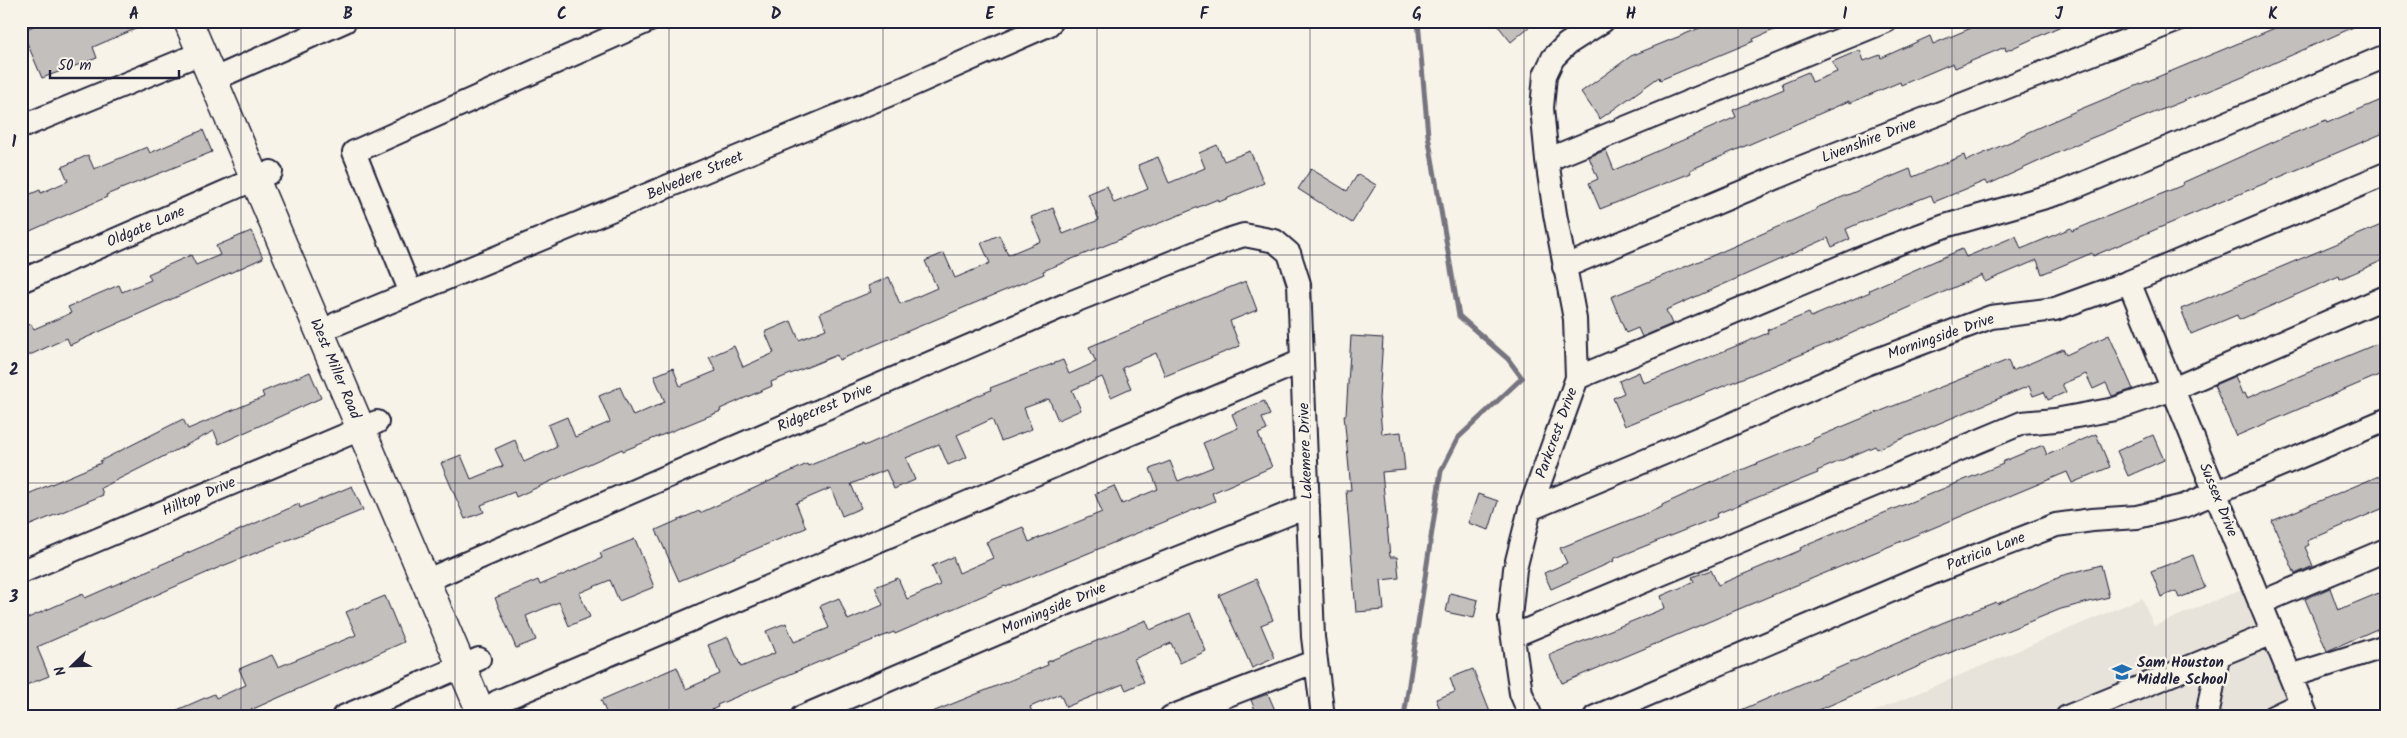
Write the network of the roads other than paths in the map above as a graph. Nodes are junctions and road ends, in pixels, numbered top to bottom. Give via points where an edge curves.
1 (188, 21) edge
2 (208, 21) edge
3 (346, 21) edge
4 (648, 21) edge
5 (1052, 21) edge
6 (1603, 21) edge
7 (1886, 21) edge
8 (2176, 21) edge
9 (201, 53) junction
10 (2386, 56) edge
11 (221, 76) junction
12 (21, 128) edge
13 (1547, 160) junction
14 (2386, 174) edge
15 (263, 176) junction
16 (1228, 240) joint
17 (1564, 266) junction
18 (21, 281) edge
19 (2129, 282) junction
20 (411, 293) junction
21 (2386, 298) edge
22 (336, 324) junction
23 (1302, 361) junction
24 (1577, 378) junction
25 (2172, 389) junction
26 (2386, 420) edge
27 (369, 425) junction
28 (2215, 493) junction
29 (1308, 506) junction
30 (1530, 510) junction
31 (2386, 550) edge
32 (21, 572) edge
33 (434, 577) junction
34 (2260, 603) junction
35 (2273, 633) junction
36 (1513, 636) junction
37 (2386, 646) edge
38 (2218, 657) junction
39 (1316, 661) junction
40 (470, 663) junction
41 (2290, 676) junction
42 (2304, 710) edge
43 (494, 712) edge
44 (343, 717) edge
45 (802, 717) edge
46 (1171, 717) edge
47 (1323, 717) edge
48 (1531, 717) edge
49 (1595, 717) edge
50 (2067, 717) edge
51 (2207, 717) edge
52 (2273, 717) edge

1 - 9 main road, West Miller Road
2 - 11 main road, West Miller Road
3 - 11 street
4 - 20 street via 354,152
5 - 20 street, Belvedere Street via 905,88
6 - 13 street, Parkcrest Drive via 1567,44 1545,75 1542,108
7 - 13 street
8 - 17 street, Livenshire Drive via 1797,169
9 - 11 main road, West Miller Road
9 - 12 street
10 - 24 street via 2063,192 1946,226 1878,251
11 - 15 main road, West Miller Road
13 - 17 street, Parkcrest Drive
14 - 19 street, Morningside Drive
15 - 18 street, Oldgate Lane
15 - 22 main road, West Miller Road
15 - 27 main road, West Miller Road
16 - 23 street, Lakemere Drive via 1244,235 1276,241 1289,253 1299,284
16 - 33 street, Ridgecrest Drive via 1072,302
17 - 24 street, Parkcrest Drive via 1575,319
19 - 25 street, Sussex Drive
19 - 30 street, Morningside Drive via 2055,309 1991,317 1866,364
20 - 22 street, Belvedere Street
21 - 25 street
22 - 27 main road, West Miller Road
23 - 29 street, Lakemere Drive
23 - 43 street
24 - 30 street, Parkcrest Drive
25 - 28 street, Sussex Drive
25 - 36 street via 2115,410 2022,422
26 - 28 street, Patricia Lane
27 - 32 street, Hilltop Drive
27 - 33 main road, West Miller Road
28 - 34 street, Sussex Drive
28 - 49 street, Patricia Lane via 2184,506 2137,517 2056,525 1937,571
29 - 39 street, Lakemere Drive
29 - 45 street, Morningside Drive via 1110,585
30 - 36 street, Parkcrest Drive via 1515,568 1510,618
31 - 34 street
33 - 40 main road, West Miller Road
34 - 35 street, Sussex Drive
35 - 38 street
35 - 41 street, Sussex Drive
36 - 48 street, Parkcrest Drive via 1521,693
37 - 41 street
38 - 50 street
38 - 51 street
39 - 46 street
39 - 47 street, Lakemere Drive
40 - 43 main road, West Miller Road
40 - 44 street
41 - 42 street, Sussex Drive
42 - 52 street

